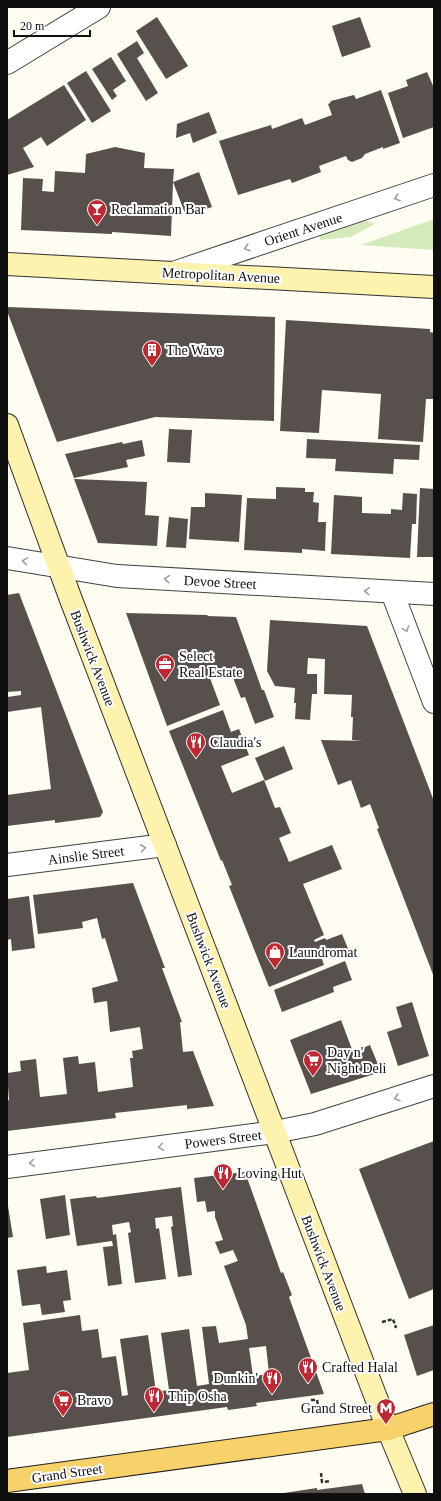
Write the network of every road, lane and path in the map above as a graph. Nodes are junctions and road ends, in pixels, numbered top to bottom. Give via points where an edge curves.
1 (99, 7) edge
2 (7, 63) edge
3 (434, 185) edge
4 (7, 264) edge
5 (172, 272) junction
6 (434, 287) edge
7 (7, 425) edge
8 (7, 558) edge
9 (60, 567) junction
10 (392, 592) junction
11 (434, 594) edge
12 (434, 702) edge
13 (164, 845) junction
14 (7, 865) edge
15 (434, 1086) edge
16 (275, 1132) junction
17 (7, 1167) edge
18 (382, 1322) dead end
19 (396, 1328) dead end
20 (311, 1400) dead end
21 (318, 1406) dead end
22 (434, 1414) edge
23 (388, 1429) junction
24 (321, 1473) dead end
25 (7, 1481) edge
26 (330, 1481) dead end
27 (414, 1494) edge

1 - 2 street
3 -> 5 street, Orient Avenue
4 - 5 main road, Metropolitan Avenue
5 - 6 main road, Metropolitan Avenue
7 - 9 main road, Bushwick Avenue
9 -> 8 street, Devoe Street
10 -> 9 street, Devoe Street via 117,576
9 - 13 main road, Bushwick Avenue
10 - 11 street, Devoe Street
10 -> 12 street
14 -> 13 street, Ainslie Street
13 - 16 main road, Bushwick Avenue
15 -> 16 street, Powers Street via 315,1124
16 -> 17 street, Powers Street
16 - 23 main road, Bushwick Avenue
18 - 19 path via 393,1319
20 - 21 path via 318,1400
22 - 23 main road, Grand Street
23 - 25 main road, Grand Street
23 - 27 main road, Bushwick Avenue
24 - 26 path via 322,1482

